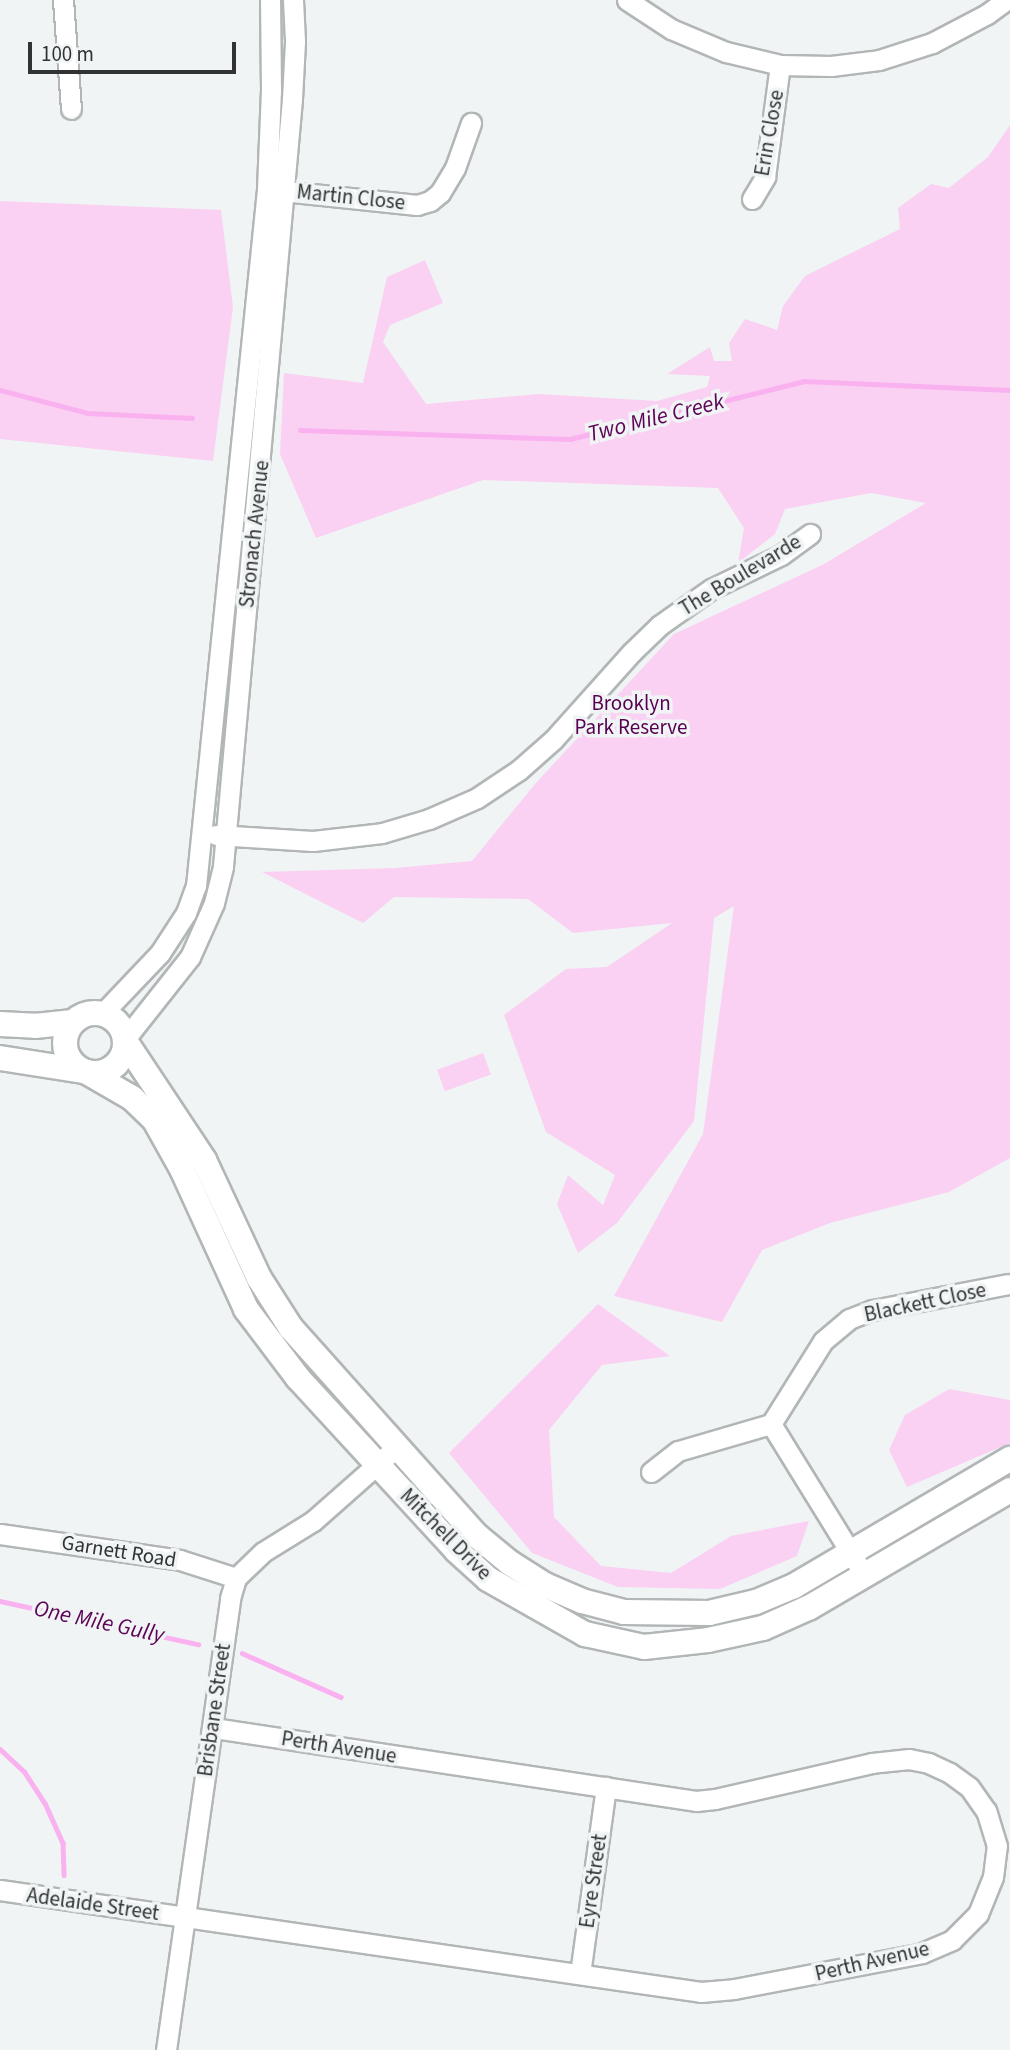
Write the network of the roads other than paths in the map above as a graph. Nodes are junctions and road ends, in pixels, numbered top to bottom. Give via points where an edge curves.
1 (63, 0) edge
2 (270, 0) edge
3 (293, 0) edge
4 (628, 0) edge
5 (1006, 0) edge
6 (780, 65) junction
7 (71, 109) dead end
8 (471, 123) dead end
9 (276, 190) junction
10 (752, 199) dead end
11 (810, 534) dead end
12 (204, 834) junction
13 (228, 835) junction
14 (102, 1014) junction
15 (73, 1022) junction
16 (0, 1024) edge
17 (125, 1040) junction
18 (0, 1058) edge
19 (85, 1072) junction
20 (1008, 1284) edge
21 (771, 1424) junction
22 (397, 1447) junction
23 (1010, 1459) edge
24 (377, 1464) junction
25 (651, 1472) dead end
26 (1010, 1490) edge
27 (0, 1534) edge
28 (851, 1553) junction
29 (865, 1576) junction
30 (236, 1578) junction
31 (212, 1728) junction
32 (606, 1787) junction
33 (0, 1891) edge
34 (185, 1916) junction
35 (580, 1975) junction
36 (166, 2050) edge

1 - 7 street
2 - 9 street, Stronach Avenue
3 - 9 street, Stronach Avenue via 295,68
4 - 6 street via 671,29 726,52
5 - 6 street via 932,43 879,60 831,66
6 - 10 street, Erin Close via 765,177
8 - 9 street, Martin Close via 455,168 430,201 417,205
9 - 12 street, Stronach Avenue
9 - 13 street, Stronach Avenue
11 - 13 street, The Boulevarde via 781,555 711,589 660,625 553,740 477,798 382,833 313,841
12 - 13 street, The Boulevarde
12 - 14 street, Stronach Avenue via 197,886 175,932 144,973
13 - 17 street, Stronach Avenue via 203,932 181,970
14 - 15 main road via 83,1015
14 - 17 main road via 117,1022
15 - 16 main road
15 - 19 main road via 65,1048 69,1059
17 - 19 main road via 124,1052 114,1066 99,1073
17 - 22 main road, Mitchell Drive via 204,1160 272,1300 315,1357
18 - 19 main road, Mitchell Drive
19 - 24 main road, Mitchell Drive via 132,1098 154,1119 246,1309 298,1378
20 - 21 street, Blackett Close via 873,1310 849,1319 823,1341
21 - 25 street via 678,1451
21 - 28 street
22 - 24 street
22 - 28 main road, Mitchell Drive via 476,1535 510,1563 582,1601 624,1612 709,1613 756,1602
23 - 28 main road, Mitchell Drive
24 - 29 main road, Mitchell Drive via 488,1579 585,1634 644,1647 730,1635 763,1628
24 - 30 street via 313,1521 263,1552
26 - 29 main road, Mitchell Drive
27 - 30 street, Garnett Road via 180,1560
28 - 29 street
30 - 31 street, Brisbane Street via 229,1598
31 - 32 street, Perth Avenue
31 - 34 street, Brisbane Street
32 - 35 street, Eyre Street
32 - 35 street, Perth Avenue via 696,1801 872,1763 909,1759 929,1763 969,1787 986,1811 997,1846 993,1877 978,1914 951,1940 922,1953 701,1993
33 - 34 street, Adelaide Street
34 - 35 street, Perth Avenue
34 - 36 street, Brisbane Street

